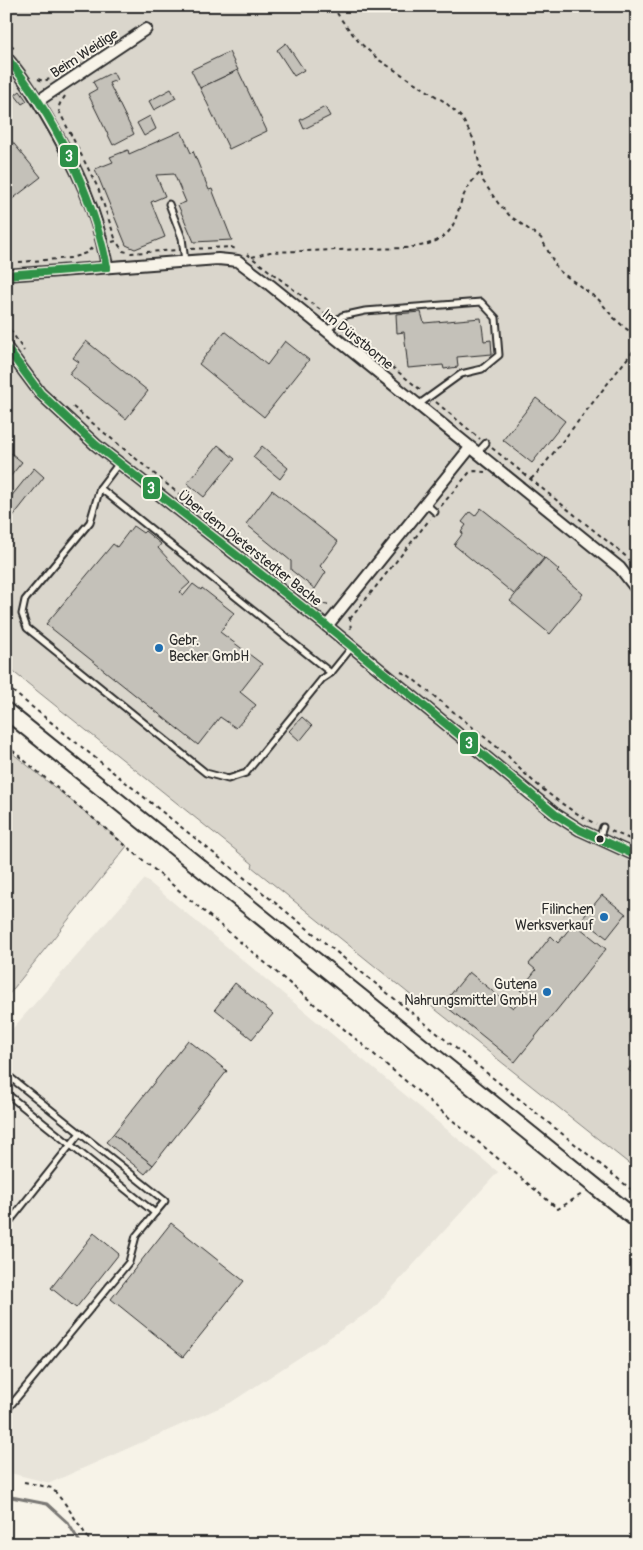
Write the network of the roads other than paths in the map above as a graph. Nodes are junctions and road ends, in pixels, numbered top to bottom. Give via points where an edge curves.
1 (146, 29) dead end
2 (6, 56) edge
3 (38, 101) junction
4 (169, 204) dead end
5 (185, 261) junction
6 (107, 266) junction
7 (6, 275) edge
8 (327, 331) junction
9 (6, 347) edge
10 (418, 405) junction
11 (486, 443) road end
12 (474, 451) junction
13 (119, 463) junction
14 (100, 488) junction
15 (426, 504) junction
16 (436, 512) road end
17 (637, 590) edge
18 (327, 626) junction
19 (353, 647) junction
20 (331, 673) junction
21 (6, 711) edge
22 (603, 827) road end
23 (598, 839) junction
24 (637, 856) edge
25 (6, 1074) edge
26 (6, 1093) edge
27 (80, 1133) junction
28 (71, 1145) junction
29 (155, 1213) junction
30 (637, 1220) edge
31 (6, 1226) edge
32 (6, 1411) edge

1 - 3 street, Beim Weidige
2 - 3 street
3 - 6 street via 61,140 90,203
4 - 5 lane via 182,238
5 - 6 street
5 - 8 street, Im Dürstborne via 238,261
6 - 7 street
8 - 10 street, Im Dürstborne
8 - 10 lane via 342,316 365,311 480,302 496,318 499,355 482,369 461,374
9 - 13 street, Über dem Dieterstedter Bache via 40,394
10 - 12 street, Im Dürstborne
11 - 12 lane
12 - 15 street, Über dem Dieterstedter Bache
12 - 17 street, Im Dürstborne via 620,568
13 - 14 lane
13 - 18 street, Über dem Dieterstedter Bache
14 - 20 lane
14 - 20 lane via 90,522 25,600 22,614 27,628 206,773 228,779 246,773 322,679
15 - 16 lane
15 - 18 street, Über dem Dieterstedter Bache
18 - 19 street, Über dem Dieterstedter Bache
19 - 20 lane
19 - 23 street, Über dem Dieterstedter Bache via 555,814
21 - 30 main road
22 - 23 lane
23 - 24 street, Über dem Dieterstedter Bache
25 - 27 lane
26 - 28 lane
27 - 28 lane
27 - 29 lane via 165,1201
28 - 29 lane
28 - 31 lane
29 - 32 lane via 136,1236 129,1262

